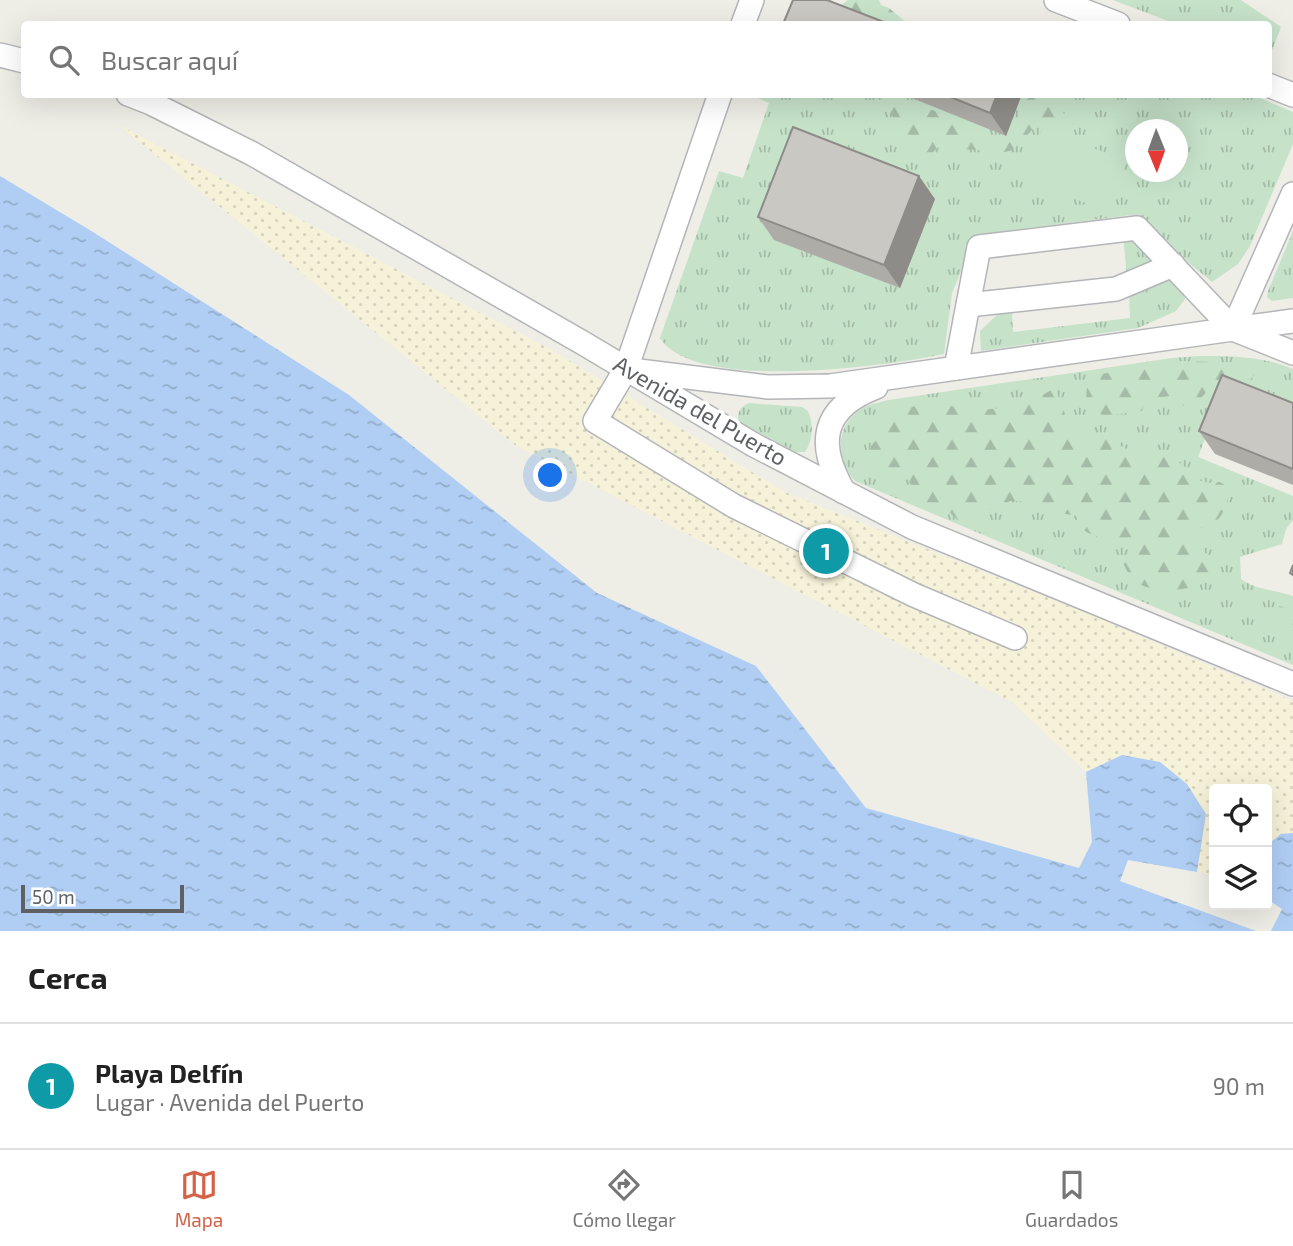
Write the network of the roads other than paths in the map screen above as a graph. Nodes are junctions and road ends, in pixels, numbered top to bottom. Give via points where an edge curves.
1 (752, 0) edge
2 (1056, 0) edge
3 (744, 21) edge
4 (1110, 21) edge
5 (0, 55) edge
6 (21, 60) edge
7 (1272, 86) edge
8 (1293, 94) edge
9 (138, 98) edge
10 (718, 98) edge
11 (1293, 194) edge
12 (1173, 265) junction
13 (968, 305) junction
14 (1293, 321) edge
15 (1233, 329) junction
16 (1293, 353) edge
17 (957, 368) junction
18 (626, 369) junction
19 (911, 375) junction
20 (844, 492) junction
21 (1016, 638) dead end
22 (1293, 684) edge

1 - 3 street
2 - 4 street
5 - 6 street
7 - 8 street
9 - 18 street, Avenida del Puerto via 251,153
10 - 18 street
11 - 15 street
12 - 13 street via 1116,289
12 - 13 street via 1137,228 979,247
12 - 15 street
13 - 17 street
14 - 15 street
15 - 16 street
15 - 17 street
17 - 19 street
18 - 19 street via 768,387 830,386
18 - 20 street, Avenida del Puerto
18 - 21 street via 595,422 734,506 914,595
19 - 20 street via 858,393 834,416 827,453
20 - 22 street, Avenida del Puerto via 912,527

